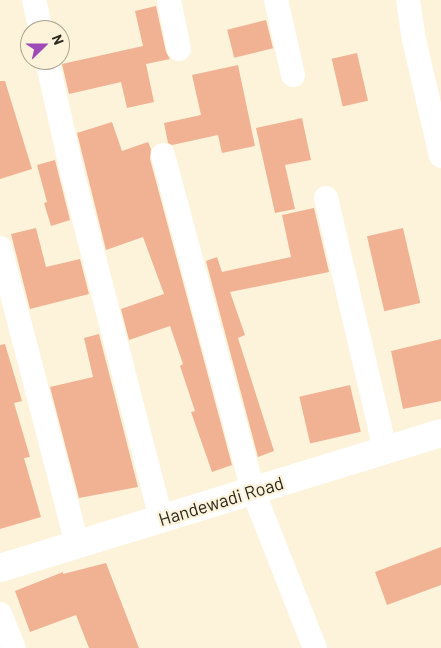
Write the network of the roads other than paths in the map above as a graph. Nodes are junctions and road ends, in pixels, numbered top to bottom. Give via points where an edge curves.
1 (34, 0) edge
2 (168, 0) edge
3 (276, 0) edge
4 (408, 0) edge
5 (39, 20) edge
6 (179, 49) dead end
7 (49, 70) edge
8 (293, 75) dead end
9 (163, 155) dead end
10 (441, 156) edge
11 (326, 198) dead end
12 (0, 248) edge
13 (441, 433) edge
14 (385, 450) junction
15 (252, 491) junction
16 (161, 519) junction
17 (77, 544) junction
18 (0, 568) edge
19 (0, 614) edge
20 (14, 648) edge
21 (316, 648) edge

1 - 5 street
2 - 6 street
3 - 8 street
4 - 10 street
7 - 16 street via 72,172
9 - 15 street
11 - 14 street
12 - 17 street
13 - 14 main road, Handewadi Road
14 - 15 main road, Handewadi Road
15 - 16 main road, Handewadi Road
15 - 21 street
16 - 17 main road, Handewadi Road
17 - 18 main road, Handewadi Road
19 - 20 street

